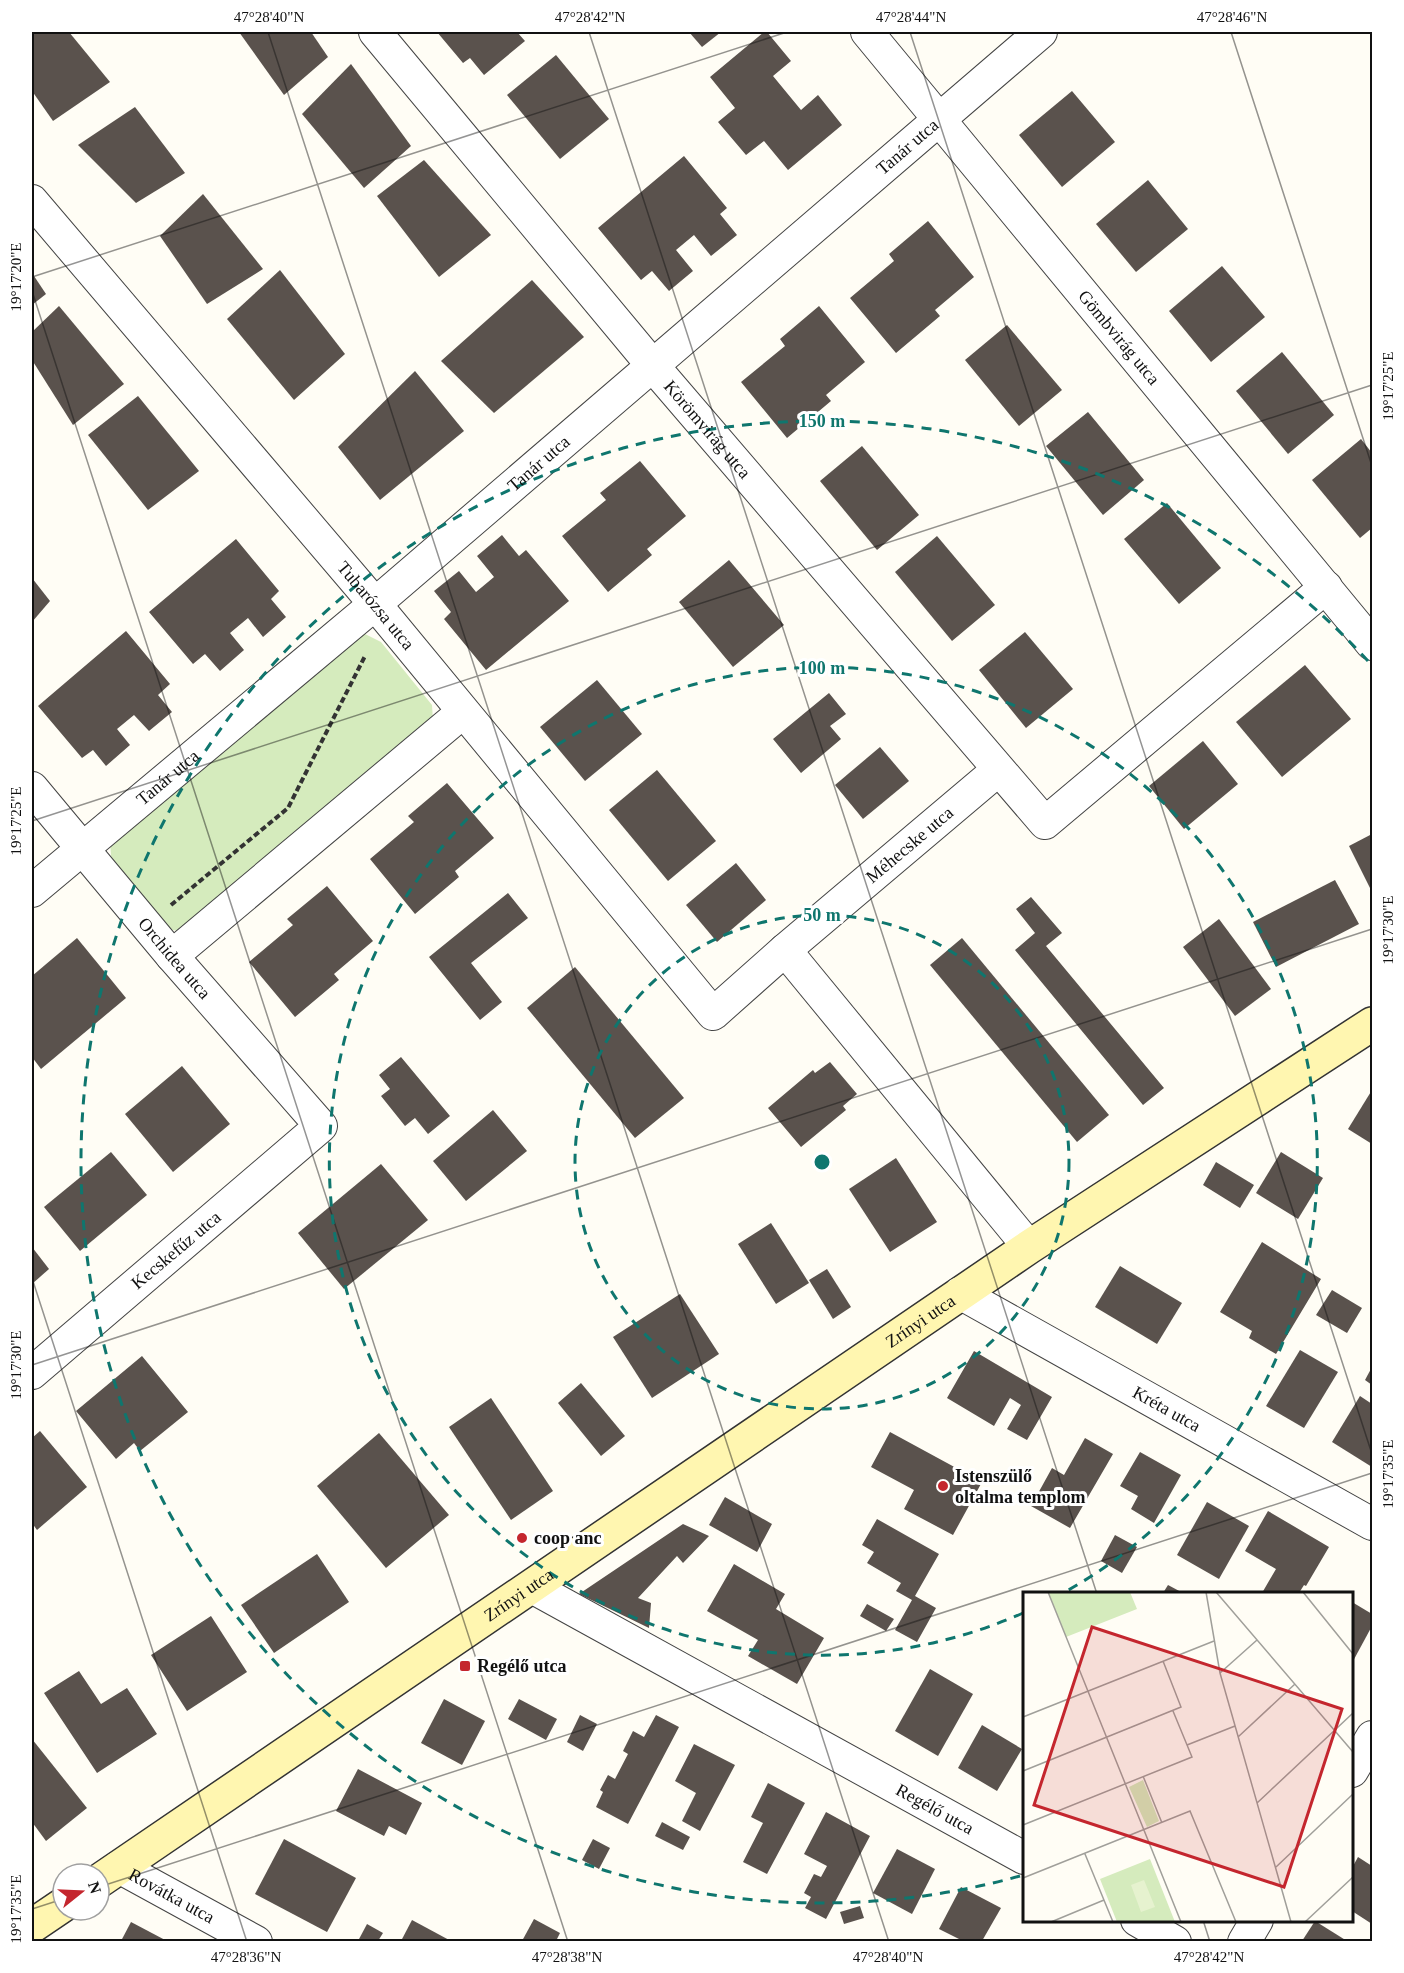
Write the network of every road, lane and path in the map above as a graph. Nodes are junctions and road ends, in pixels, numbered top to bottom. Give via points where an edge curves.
1 (375, 32) edge
2 (867, 32) edge
3 (1041, 32) edge
4 (939, 117) junction
5 (32, 201) edge
6 (653, 366) junction
7 (1326, 587) junction
8 (375, 604) junction
9 (1372, 644) edge
10 (463, 712) junction
11 (998, 770) junction
12 (32, 788) edge
13 (83, 848) junction
14 (32, 891) edge
15 (146, 925) junction
16 (785, 950) junction
17 (172, 956) junction
18 (713, 1014) joint
19 (1372, 1024) edge
20 (321, 1126) joint
21 (1029, 1247) junction
22 (960, 1293) junction
23 (32, 1373) edge
24 (1372, 1524) edge
25 (532, 1587) junction
26 (1372, 1737) edge
27 (1353, 1769) edge
28 (1023, 1857) edge
29 (111, 1873) edge
30 (111, 1875) edge
31 (51, 1913) edge
32 (1141, 1922) edge
33 (1256, 1922) edge
34 (32, 1926) edge
35 (255, 1941) edge
36 (1175, 1941) edge
37 (1244, 1941) edge

1 - 6 street, Körömvirág utca
2 - 4 street, Gömbvirág utca
3 - 4 street, Tanár utca
4 - 6 street, Tanár utca
4 - 7 street, Gömbvirág utca
5 - 8 street, Tubarózsa utca
6 - 8 street, Tanár utca
6 - 11 street, Körömvirág utca
7 - 9 street, Gömbvirág utca
7 - 11 street, Körömvirág utca via 1046,823
8 - 10 street, Tubarózsa utca
8 - 13 street, Tanár utca
8 - 15 path via 374,638 288,808
10 - 17 street
10 - 18 street, Tubarózsa utca
11 - 16 street, Méhecske utca
12 - 13 street, Orchidea utca
13 - 14 street, Tanár utca
13 - 15 street, Orchidea utca
15 - 17 street, Orchidea utca
16 - 18 street, Méhecske utca
16 - 21 street
17 - 20 street, Orchidea utca
19 - 21 main road, Zrínyi utca
20 - 23 street, Kecskefűz utca
21 - 22 main road, Zrínyi utca
22 - 24 street, Kréta utca
22 - 25 main road, Zrínyi utca
25 - 28 street, Regélő utca
25 - 29 main road, Zrínyi utca
26 - 27 street
30 - 35 street, Rovátka utca
31 - 34 main road
32 - 36 street
33 - 37 street

